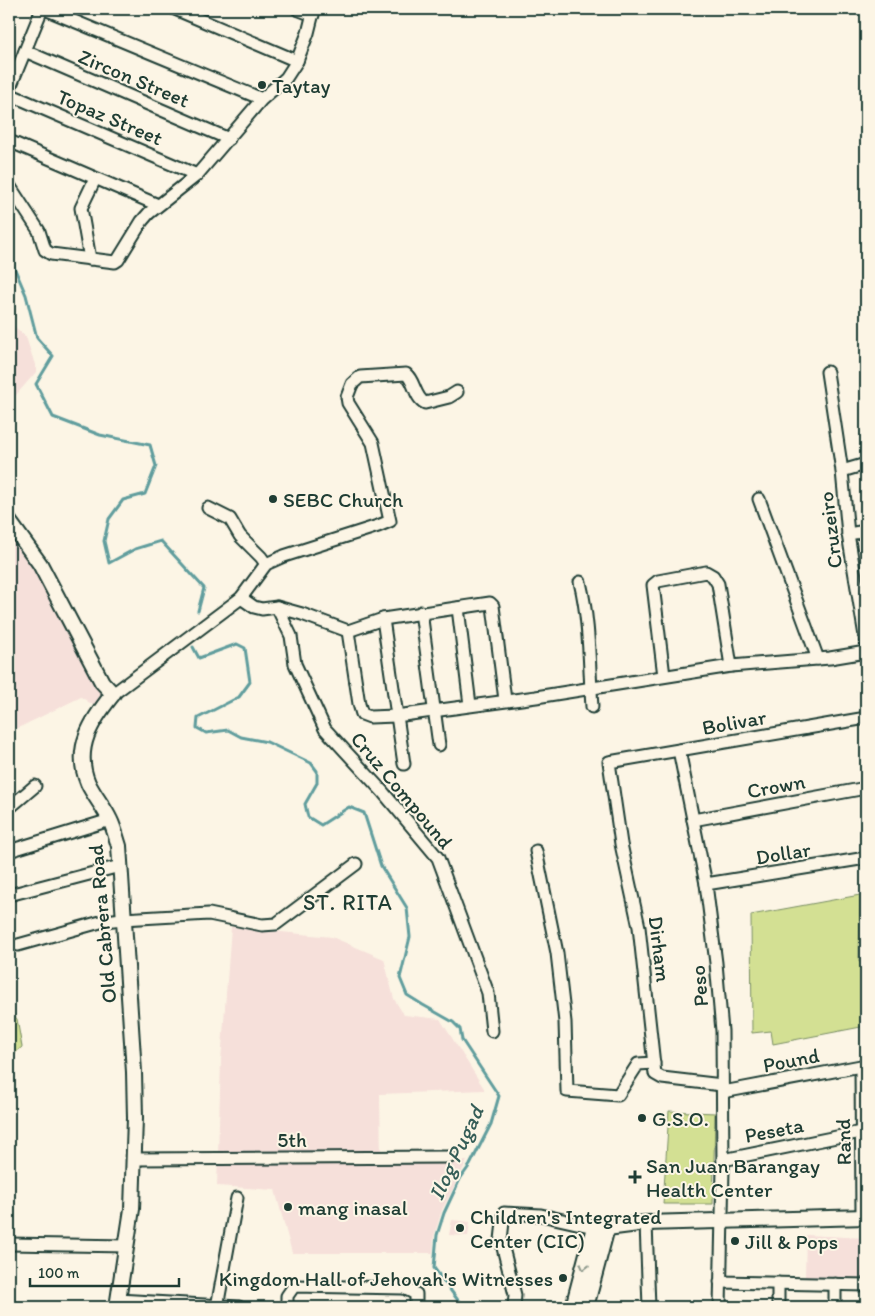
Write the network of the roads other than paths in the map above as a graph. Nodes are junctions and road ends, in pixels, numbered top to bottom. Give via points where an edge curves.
1 (44, 9) edge
2 (175, 9) edge
3 (298, 9) edge
4 (314, 12) edge
5 (25, 51) junction
6 (297, 61) junction
7 (9, 90) edge
8 (9, 94) edge
9 (262, 99) junction
10 (229, 139) junction
11 (9, 141) edge
12 (197, 176) junction
13 (95, 178) junction
14 (9, 186) edge
15 (158, 205) junction
16 (90, 259) junction
17 (827, 372) dead end
18 (456, 392) dead end
19 (866, 464) edge
20 (842, 471) junction
21 (759, 499) dead end
22 (208, 508) dead end
23 (9, 521) edge
24 (866, 531) edge
25 (848, 534) junction
26 (266, 564) junction
27 (580, 582) dead end
28 (862, 596) edge
29 (241, 598) junction
30 (276, 607) junction
31 (458, 608) junction
32 (421, 612) junction
33 (383, 619) junction
34 (348, 631) junction
35 (866, 642) edge
36 (866, 652) edge
37 (824, 659) junction
38 (731, 666) junction
39 (664, 676) junction
40 (591, 688) junction
41 (112, 694) junction
42 (505, 700) junction
43 (470, 705) junction
44 (592, 707) dead end
45 (434, 710) junction
46 (396, 716) junction
47 (866, 718) edge
48 (439, 745) dead end
49 (679, 750) junction
50 (609, 762) joint
51 (404, 764) dead end
52 (35, 786) dead end
53 (866, 788) edge
54 (9, 808) edge
55 (110, 820) junction
56 (693, 820) junction
57 (9, 851) edge
58 (536, 851) dead end
59 (866, 858) edge
60 (356, 864) dead end
61 (120, 866) junction
62 (706, 884) junction
63 (9, 895) edge
64 (123, 919) junction
65 (18, 945) dead end
66 (492, 1031) dead end
67 (654, 1063) junction
68 (863, 1066) edge
69 (723, 1089) junction
70 (862, 1132) junction
71 (450, 1157) dead end
72 (134, 1159) junction
73 (723, 1160) junction
74 (237, 1198) dead end
75 (864, 1217) edge
76 (721, 1221) junction
77 (646, 1223) junction
78 (600, 1228) junction
79 (9, 1244) edge
80 (127, 1246) junction
81 (720, 1282) junction
82 (778, 1283) junction
83 (835, 1284) junction
84 (866, 1285) edge
85 (117, 1304) edge
86 (217, 1307) edge
87 (239, 1307) edge
88 (287, 1307) edge
89 (416, 1307) edge
90 (514, 1307) edge
91 (574, 1307) edge
92 (586, 1307) edge
93 (649, 1307) edge
94 (720, 1307) edge
95 (778, 1307) edge
96 (835, 1307) edge

1 - 5 street
1 - 9 street
2 - 6 street
3 - 4 street
4 - 6 street
5 - 7 street
5 - 10 street, Zircon Street
6 - 9 street via 286,78
8 - 12 street, Topaz Street
9 - 10 street
10 - 12 street
11 - 13 street
12 - 15 street
13 - 15 street
13 - 16 street via 81,208
14 - 16 street via 40,231 45,250 51,254
15 - 16 street via 142,221 118,260
17 - 20 street, Cruzeiro
18 - 26 street via 449,397 425,402 420,400 406,374 360,377 352,384 347,392 348,403 373,443 390,521
19 - 20 street
20 - 25 street, Cruzeiro
21 - 37 street
22 - 26 street via 230,519 240,536
23 - 41 street via 40,564 102,682
24 - 25 street
25 - 28 street, Cruzeiro
26 - 29 street
27 - 40 street via 587,625
28 - 35 street, Cruzeiro
29 - 30 street via 254,607
29 - 41 street
30 - 34 street
30 - 66 street, Cruz Compound via 290,636 295,664 325,729 438,858 488,993
31 - 32 street
31 - 42 street via 490,603 493,606
31 - 43 street
32 - 33 street
32 - 45 street
33 - 34 street
33 - 46 street
34 - 46 street via 362,714 370,717
36 - 37 street
37 - 38 street
38 - 39 street
38 - 39 street via 718,584 706,572 658,581 653,585
39 - 40 street
40 - 42 street
40 - 44 street
41 - 55 street, Old Cabrera Road via 97,714 84,741 83,766 88,783
42 - 43 street
43 - 45 street
45 - 46 street
45 - 48 street
46 - 51 street
47 - 49 street, Bolivar
49 - 50 street, Bolivar
49 - 56 street, Peso
50 - 67 street, Dirham via 621,844 640,927
52 - 54 street
53 - 56 street, Crown
55 - 57 street
55 - 61 street, Old Cabrera Road via 119,846
56 - 62 street, Peso
58 - 67 street via 557,953 565,1022 566,1091 618,1095 638,1064
59 - 62 street, Dollar
60 - 64 street via 276,924 262,925 209,914
61 - 63 street
61 - 64 street, Old Cabrera Road
62 - 69 street, Peso via 722,1031
64 - 65 street via 104,921
64 - 72 street, Old Cabrera Road via 134,1072
67 - 69 street via 655,1074 662,1078
68 - 69 street, Pound
68 - 70 street, Rand
69 - 73 street, Peso
70 - 73 street, Peseta
70 - 75 street, Rand
71 - 72 street, 5th
72 - 80 street, Old Cabrera Road
73 - 76 street, Peso
74 - 86 street
75 - 76 street
76 - 77 street
76 - 81 street, Peso
77 - 78 street
77 - 93 street
78 - 90 street via 541,1215 504,1213 501,1240 515,1295
78 -> 91 street
78 - 92 street
79 - 80 street
80 - 85 street, Old Cabrera Road
81 - 82 street
81 - 94 street, Peso
82 - 83 street
82 - 95 street
83 - 84 street
83 - 96 street
85 - 86 street
86 - 87 street
88 - 89 street via 287,1296 294,1286 404,1288 416,1294

